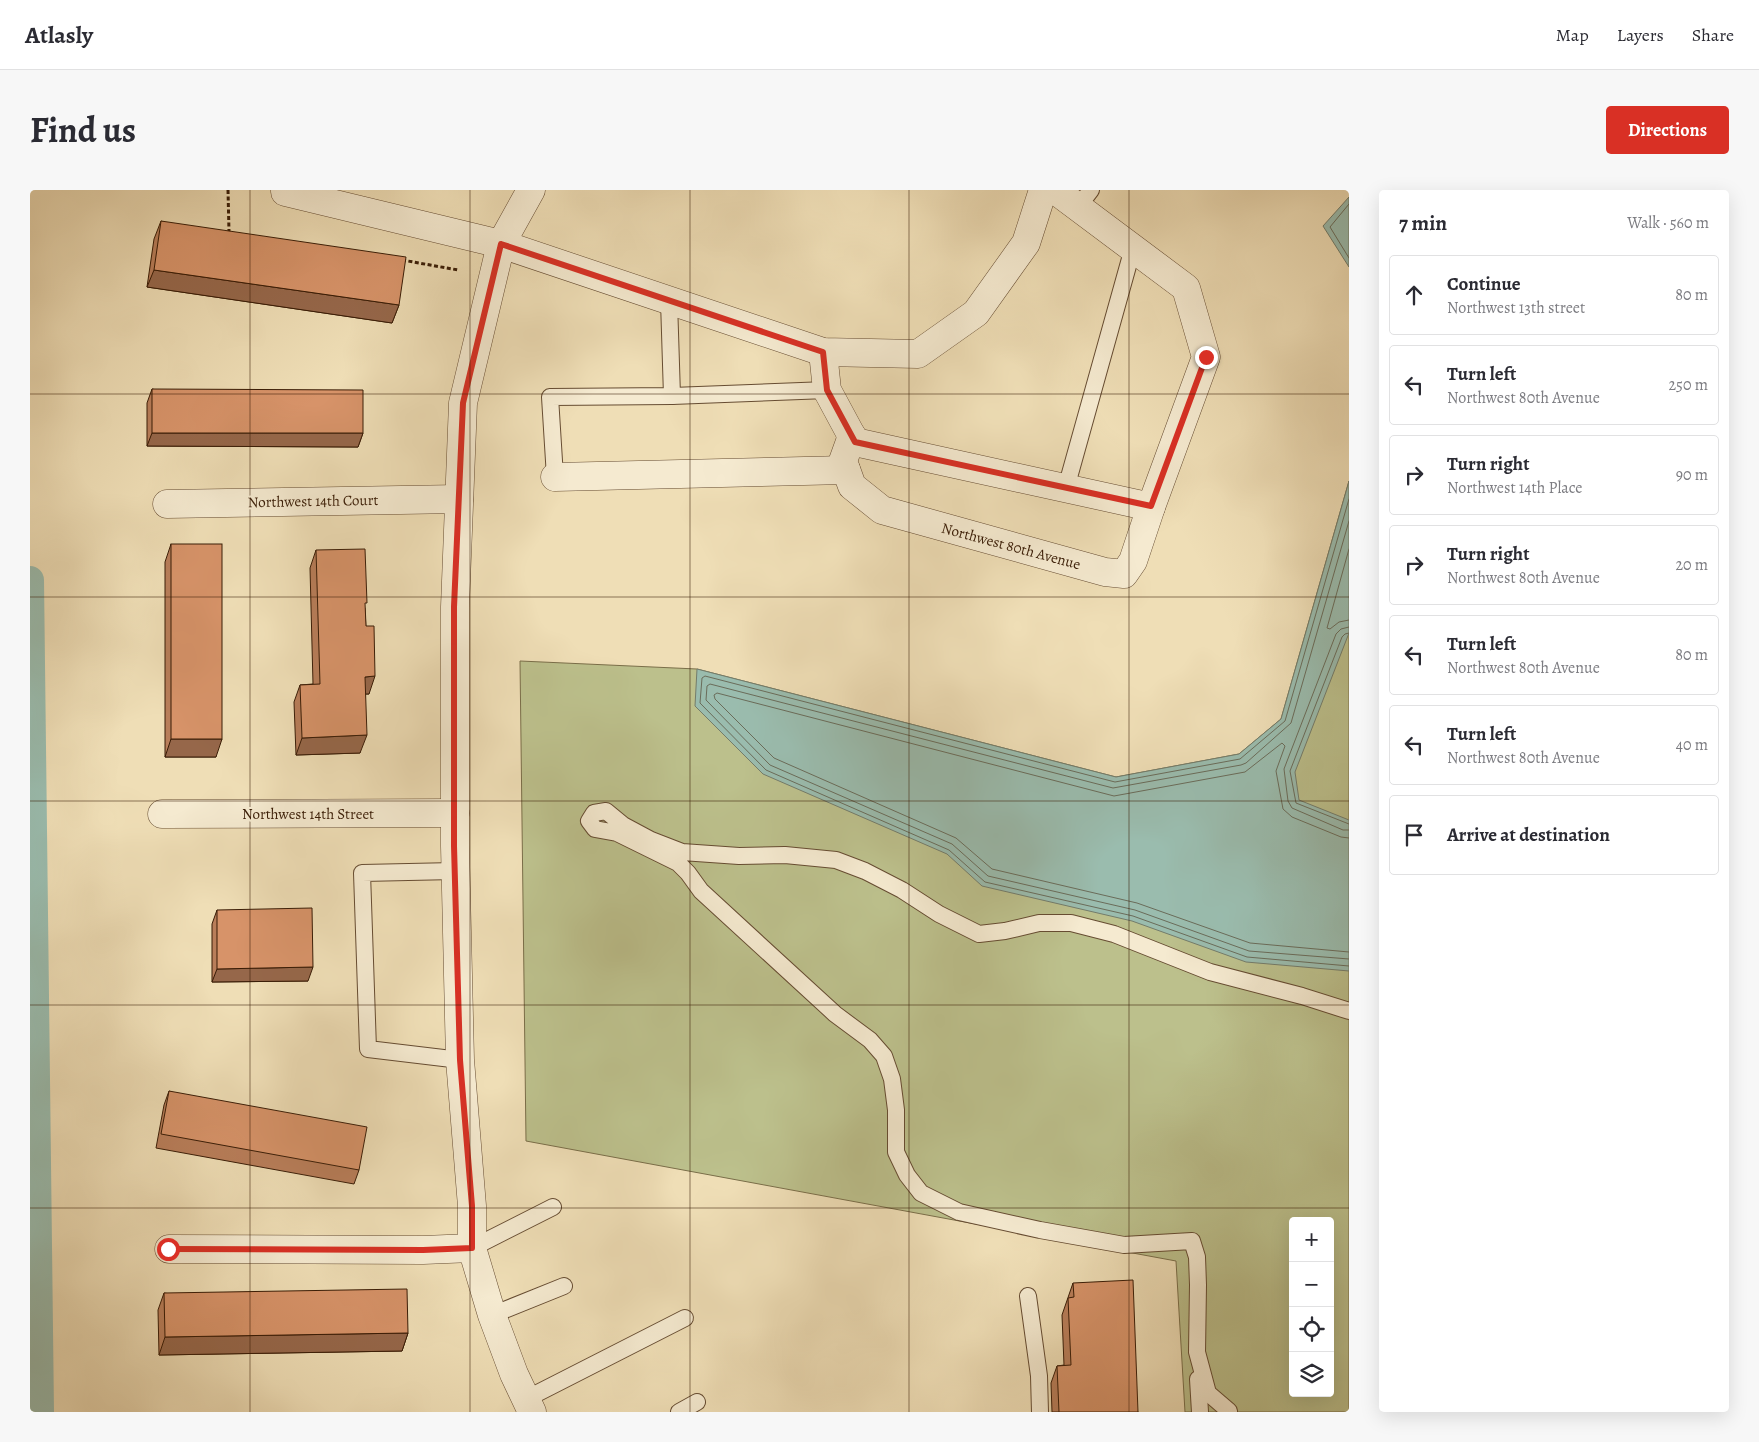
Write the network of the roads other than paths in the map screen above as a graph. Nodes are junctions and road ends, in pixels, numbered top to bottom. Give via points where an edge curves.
1 (285, 190) edge
2 (531, 190) edge
3 (1043, 190) edge
4 (1055, 190) edge
5 (1084, 198) edge
6 (501, 244) junction
7 (1133, 248) junction
8 (669, 301) junction
9 (823, 352) junction
10 (827, 390) junction
11 (672, 396) junction
12 (852, 436) junction
13 (846, 470) junction
14 (555, 477) joint
15 (1066, 488) junction
16 (459, 499) junction
17 (167, 504) dead end
18 (1151, 506) junction
19 (454, 813) junction
20 (162, 814) dead end
21 (455, 872) junction
22 (1349, 1011) edge
23 (460, 1060) junction
24 (553, 1207) dead end
25 (472, 1248) junction
26 (168, 1249) dead end
27 (564, 1286) dead end
28 (1028, 1296) dead end
29 (492, 1315) junction
30 (685, 1318) dead end
31 (1197, 1352) junction
32 (697, 1402) dead end
33 (529, 1405) edge
34 (1229, 1411) edge
35 (679, 1412) edge
36 (1040, 1412) edge
37 (1200, 1412) edge

1 - 6 street
2 - 6 street
3 - 9 street via 1026,243 976,313 918,354
4 - 5 street, Northwest 80th Avenue
5 - 7 street, Northwest 80th Avenue
6 - 8 street
6 - 16 street via 463,403
7 - 15 lane
7 - 18 street, Northwest 80th Avenue via 1186,288 1206,357
8 - 9 street
8 - 11 lane
9 - 10 street
10 - 11 lane
10 - 12 street
11 - 14 lane via 550,397
12 - 13 street via 843,461
12 - 15 street via 855,442
13 - 14 street
13 - 18 street, Northwest 80th Avenue via 852,486 882,510 1105,572 1124,574 1133,561
15 - 18 street
16 - 17 street, Northwest 14th Court
16 - 19 street via 454,607
19 - 20 street, Northwest 14th Street
19 - 21 street
21 - 23 street
21 - 23 lane via 362,873 368,1049
22 - 31 lane via 1210,972 1114,934 1071,923 1040,923 978,934 873,874 836,860 682,852 623,825 606,811 594,813 589,821 595,829 617,833 678,863 701,891 835,1014 870,1040 884,1056 892,1079 896,1152 907,1175 921,1193 959,1212 1124,1245 1192,1241 1197,1257
23 - 25 street via 472,1206
24 - 25 lane
25 - 26 street
25 - 29 street
27 - 29 lane
28 - 36 lane via 1039,1376
29 - 33 street
30 - 33 lane
31 - 34 lane via 1208,1393
31 - 37 lane
32 - 35 lane

